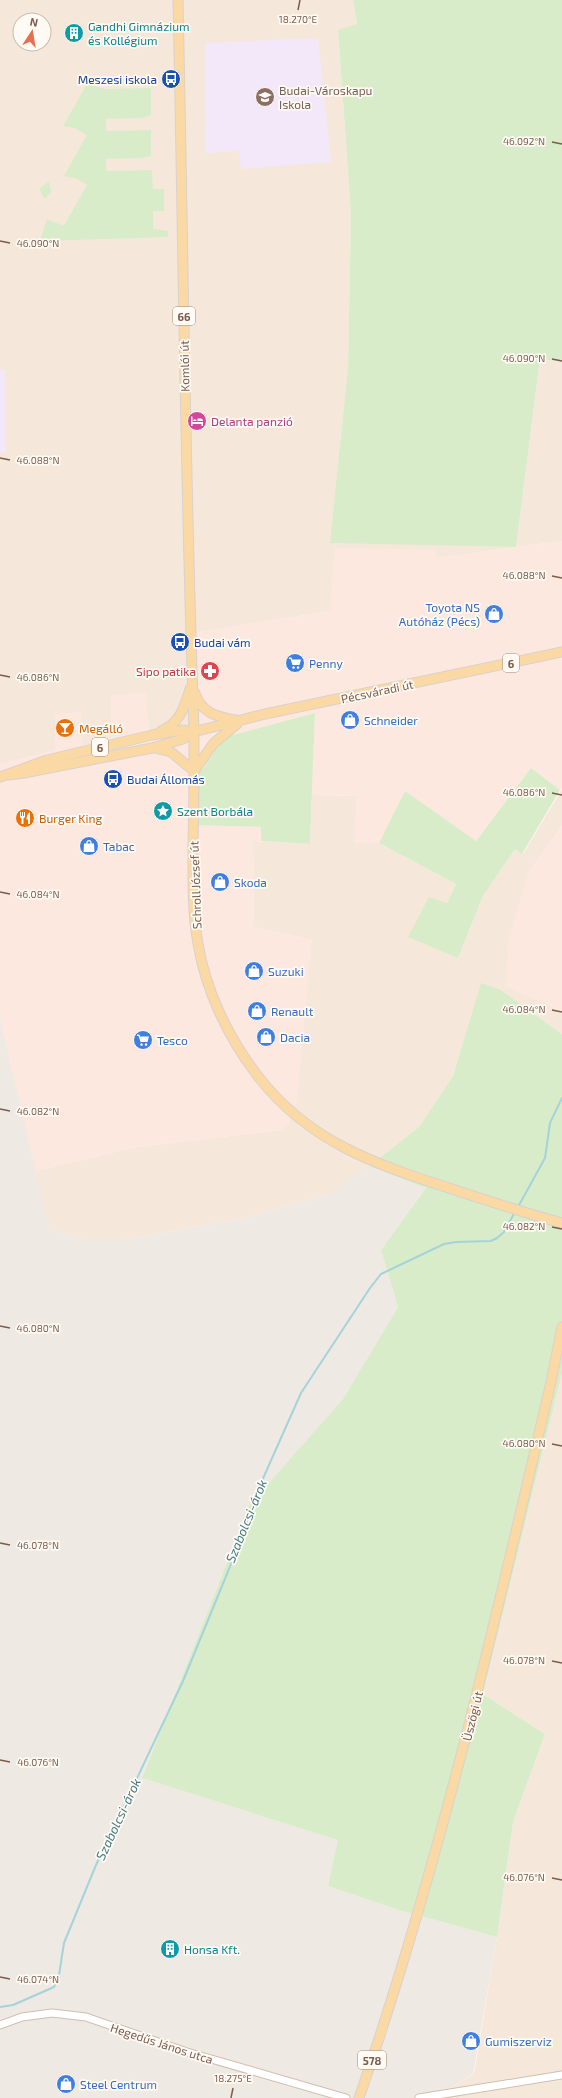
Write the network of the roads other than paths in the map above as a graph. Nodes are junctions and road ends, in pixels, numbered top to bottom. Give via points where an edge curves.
1 (178, 0) edge
2 (562, 652) edge
3 (192, 682) junction
4 (242, 721) junction
5 (193, 732) junction
6 (152, 735) junction
7 (152, 748) junction
8 (194, 771) junction
9 (9, 774) junction
10 (0, 777) edge
11 (562, 1224) edge
12 (562, 1327) edge
13 (0, 2025) edge
14 (562, 2076) edge
15 (346, 2098) edge
16 (359, 2098) edge
17 (420, 2098) edge

1 - 3 main road, Komlói út / 66
2 - 4 main road, Pécsváradi út / 6
3 - 4 main road via 197,699 204,708 218,717
3 - 5 main road, Komlói út / 66
3 - 6 main road via 180,717 170,727
4 - 5 main road, Pécsváradi út / 6
4 - 8 main road via 214,743
5 - 6 main road, 6 via 183,730
5 - 7 main road, 6 via 182,739
5 - 8 main road, Schroll József út
6 - 9 main road, 6 via 47,760
7 - 8 main road via 171,752
7 - 9 main road, 6
8 - 11 main road, Schroll József út via 192,869 195,919 202,960 220,1013 246,1060 280,1101 328,1138 367,1160
9 - 10 main road, 6
12 - 16 main road, Üszögi út / 578 via 467,1737 402,1968
13 - 15 street, Hegedűs János utca via 52,2013 86,2017 187,2052
14 - 17 street

